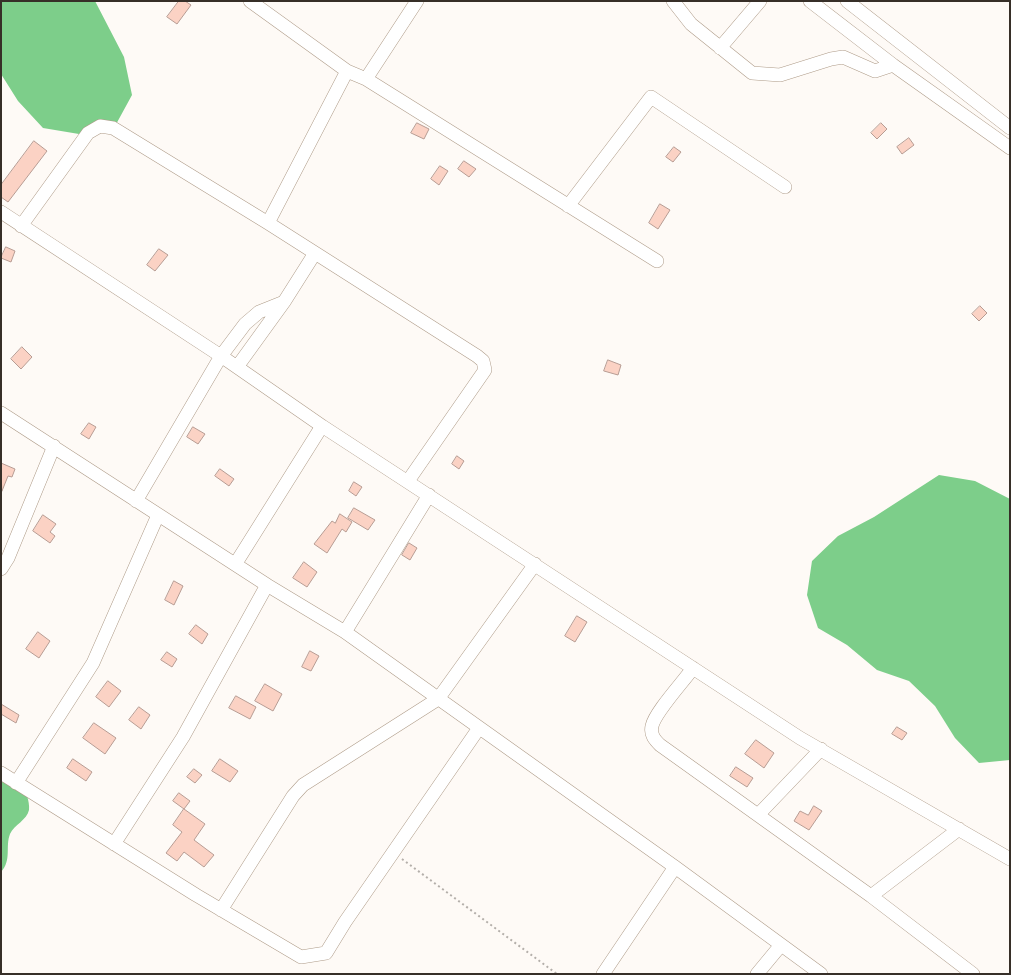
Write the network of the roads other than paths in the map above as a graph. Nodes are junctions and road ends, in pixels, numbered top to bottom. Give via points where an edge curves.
1 (250, 1) edge
2 (417, 1) edge
3 (673, 1) edge
4 (760, 1) edge
5 (810, 1) edge
6 (847, 1) edge
7 (265, 5) edge
8 (720, 48) junction
9 (892, 65) junction
10 (347, 71) junction
11 (366, 80) junction
12 (1010, 128) edge
13 (1010, 148) edge
14 (785, 187) dead end
15 (568, 206) junction
16 (1, 212) edge
17 (268, 223) junction
18 (21, 226) junction
19 (315, 253) junction
20 (657, 261) dead end
21 (284, 302) junction
22 (221, 356) junction
23 (237, 367) junction
24 (1, 413) edge
25 (322, 426) junction
26 (54, 446) junction
27 (408, 481) junction
28 (429, 495) junction
29 (136, 501) junction
30 (158, 515) junction
31 (236, 563) junction
32 (535, 564) junction
33 (1, 569) edge
34 (268, 585) junction
35 (345, 632) junction
36 (694, 668) junction
37 (438, 700) junction
38 (479, 728) junction
39 (822, 749) junction
40 (1, 773) edge
41 (16, 783) junction
42 (758, 816) junction
43 (959, 829) junction
44 (114, 844) junction
45 (1007, 853) edge
46 (675, 867) junction
47 (871, 896) junction
48 (221, 910) junction
49 (780, 944) junction
50 (603, 974) edge
51 (757, 974) edge
52 (821, 974) edge
53 (973, 974) edge

1 - 7 street
2 - 11 street
3 - 8 street via 691,24
4 - 8 street
5 - 9 street
6 - 12 street
7 - 10 street
8 - 9 street via 752,73 780,76 831,59 843,58 875,71
9 - 13 street
10 - 11 street
10 - 17 street
11 - 15 street
14 - 15 street via 651,97
15 - 20 street
16 - 18 street
17 - 18 street via 113,128 100,126 88,133
17 - 19 street
18 - 22 street
19 - 21 street
19 - 27 street via 483,361 485,370
21 - 22 street via 259,312 245,324
21 - 23 street
22 - 23 street
22 - 29 street
23 - 25 street
24 - 26 street
25 - 27 street
25 - 31 street
26 - 29 street
26 - 33 street via 8,558
27 - 28 street
28 - 32 street
28 - 35 street
29 - 30 street
30 - 31 street
30 - 41 street via 93,663
31 - 34 street
32 - 36 street
32 - 37 street
34 - 35 street
34 - 44 street via 183,737
35 - 37 street
36 - 39 street via 800,738
36 - 42 street via 656,716 651,727 652,737 660,746
37 - 38 street
37 - 48 street via 303,785 293,796
38 - 46 street
38 - 48 street via 326,953 301,957
39 - 42 street
39 - 43 street
40 - 41 street
41 - 44 street
42 - 47 street
43 - 45 street
43 - 47 street
44 - 48 street
46 - 49 street
46 - 50 street
47 - 53 street
49 - 51 street
49 - 52 street

